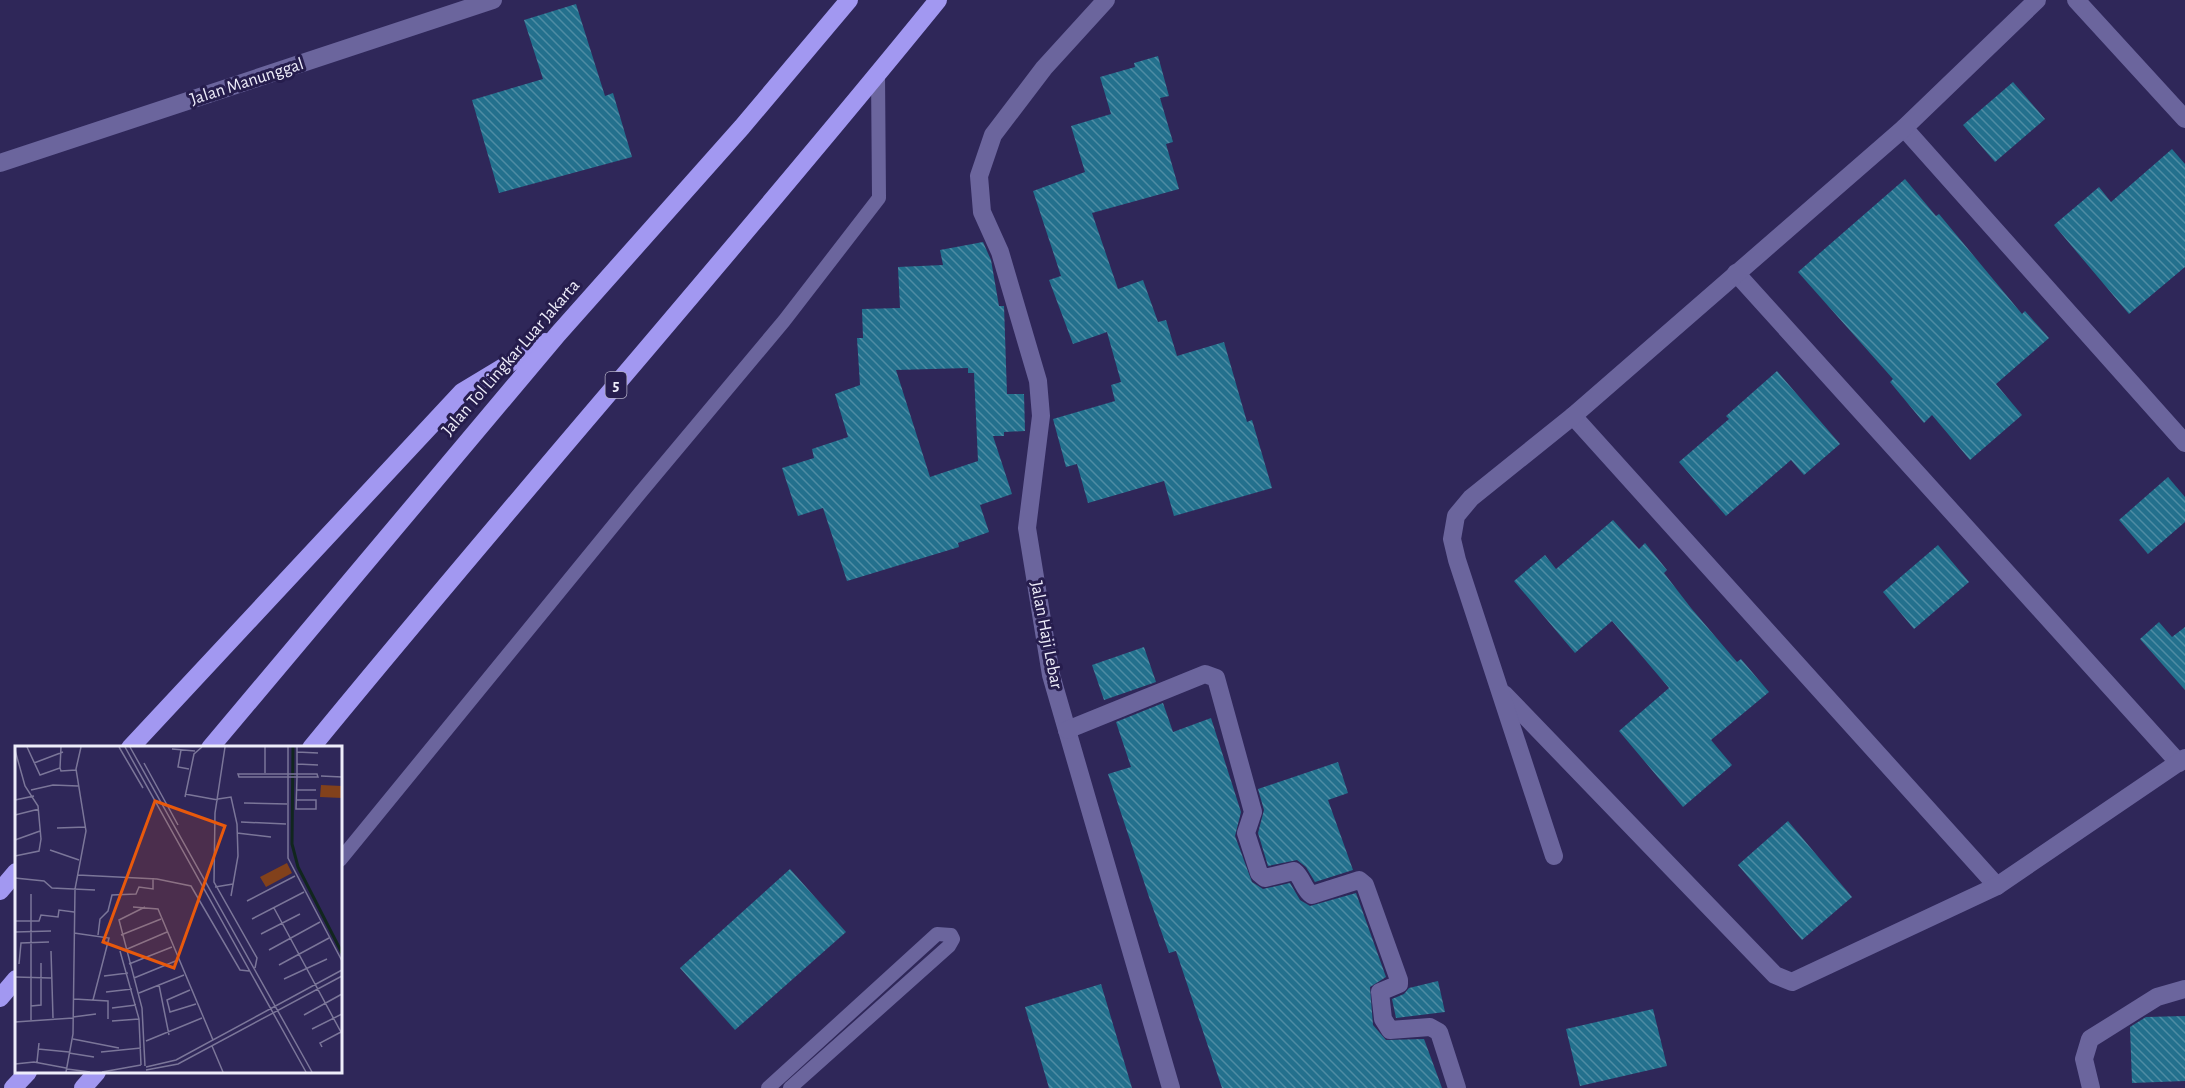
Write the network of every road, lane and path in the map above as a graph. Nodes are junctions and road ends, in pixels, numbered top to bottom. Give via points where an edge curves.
1 (493, 0) edge
2 (849, 0) edge
3 (938, 0) edge
4 (1106, 0) edge
5 (2037, 0) edge
6 (2076, 0) edge
7 (878, 74) junction
8 (2185, 119) edge
9 (1904, 128) junction
10 (0, 163) edge
11 (1736, 273) junction
12 (558, 334) junction
13 (1573, 416) junction
14 (2185, 443) edge
15 (1502, 691) junction
16 (1067, 730) junction
17 (131, 746) edge
18 (211, 746) edge
19 (312, 746) edge
20 (2182, 761) edge
21 (1554, 856) dead end
22 (342, 859) edge
23 (15, 873) edge
24 (1997, 886) junction
25 (0, 891) edge
26 (15, 981) edge
27 (2185, 989) edge
28 (0, 998) edge
29 (26, 1073) edge
30 (95, 1073) edge
31 (13, 1088) edge
32 (83, 1088) edge
33 (768, 1088) edge
34 (790, 1088) edge
35 (1171, 1088) edge
36 (1457, 1088) edge
37 (2091, 1088) edge

1 - 10 street, Jalan Manunggal
2 - 12 highway, Jalan Tol Lingkar Luar Jakarta
3 - 7 highway, 5
4 - 16 street, Jalan Haji Lebar via 1044,69 993,135 979,176 982,212 1000,252 1038,381 1041,416 1027,528 1051,675
5 - 9 street
6 - 8 street
7 - 19 highway, 5
7 - 22 lane via 879,198 784,321
9 - 11 street
9 - 14 street
11 - 13 street
11 - 20 street
12 - 17 highway via 462,392
12 - 18 highway, Jalan Tol Lingkar Luar Jakarta
13 - 15 street via 1471,498 1456,516 1452,539 1457,560
13 - 24 street
15 - 21 street
15 - 24 street via 1767,966 1786,981 1797,981
16 - 35 street, Jalan Haji Lebar
16 - 36 street via 1205,675 1216,678 1253,812 1246,833 1258,873 1265,878 1294,871 1312,895 1359,880 1365,885 1399,980 1399,984 1380,992 1383,1019 1390,1030 1430,1027 1439,1032
20 - 24 street
23 - 25 highway
26 - 28 highway
27 - 37 street via 2157,997 2090,1039 2084,1059
29 - 31 highway
30 - 32 highway
33 - 34 lane via 937,934 951,935 949,946

